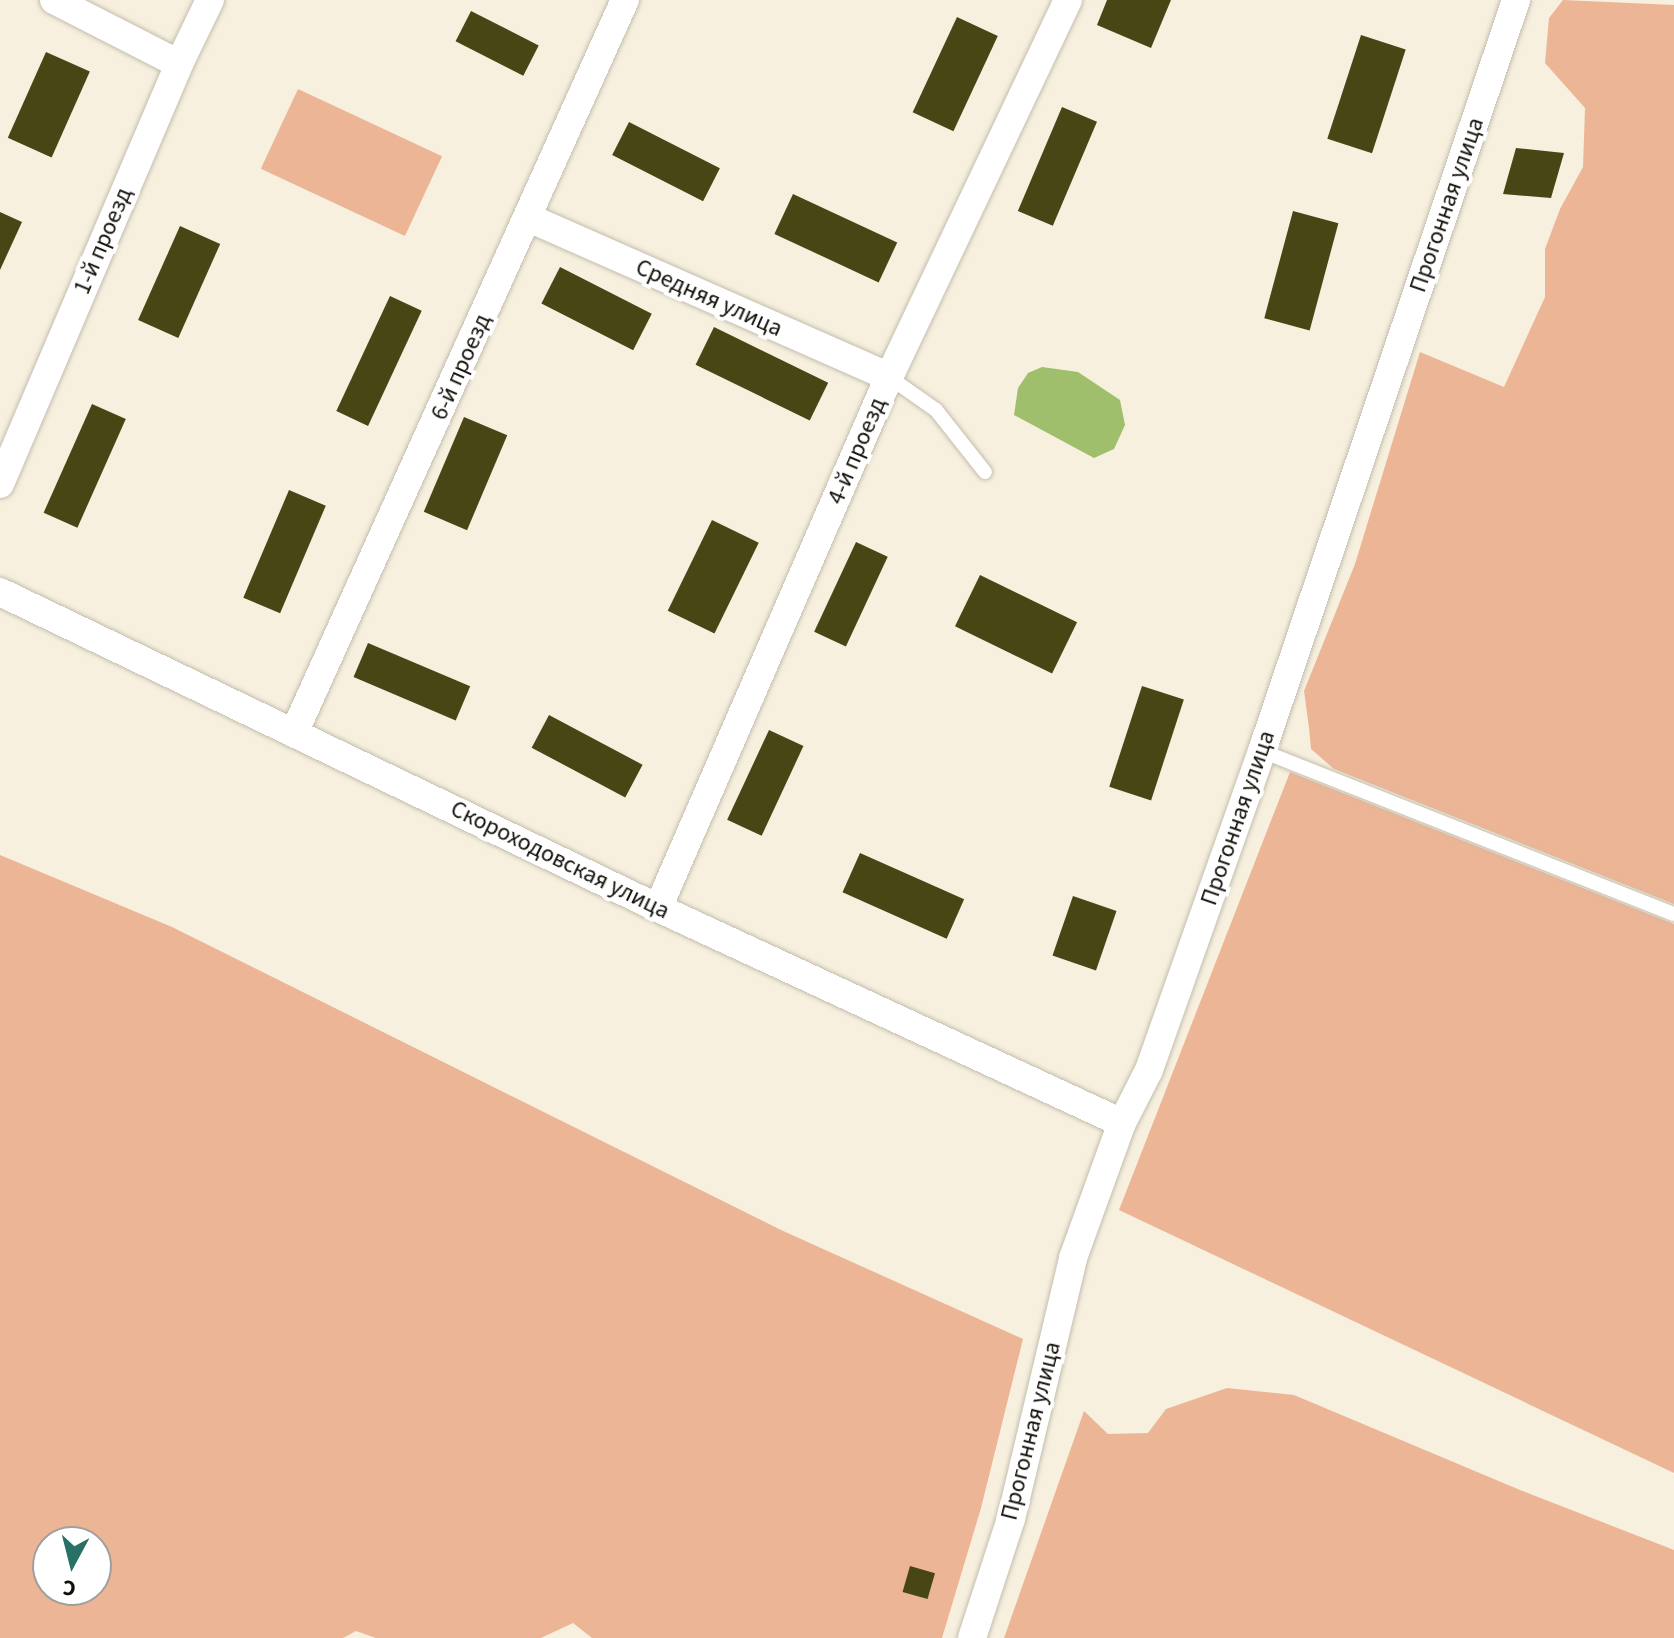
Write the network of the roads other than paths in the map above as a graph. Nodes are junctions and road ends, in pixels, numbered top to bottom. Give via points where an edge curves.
1 (54, 0) edge
2 (210, 0) edge
3 (625, 0) edge
4 (1068, 0) edge
5 (1516, 0) edge
6 (179, 64) junction
7 (529, 218) junction
8 (889, 377) junction
9 (985, 472) dead end
10 (0, 484) edge
11 (0, 592) edge
12 (294, 733) junction
13 (1262, 751) junction
14 (658, 908) junction
15 (1674, 914) edge
16 (1122, 1123) junction
17 (972, 1638) edge

1 - 6 street
2 - 6 street, 1-й проезд
3 - 7 street, 6-й проезд
4 - 8 street, 4-й проезд
5 - 13 street, Прогонная улица
6 - 10 street, 1-й проезд
7 - 8 street, Средняя улица
7 - 12 street, 6-й проезд
8 - 9 lane via 936,410
8 - 14 street, 4-й проезд
11 - 12 street, Скороходовская улица
12 - 14 street, Скороходовская улица
13 - 15 lane
13 - 16 street, Прогонная улица via 1149,1070
14 - 16 street, Скороходовская улица
16 - 17 street, Прогонная улица via 1073,1258 1011,1519

